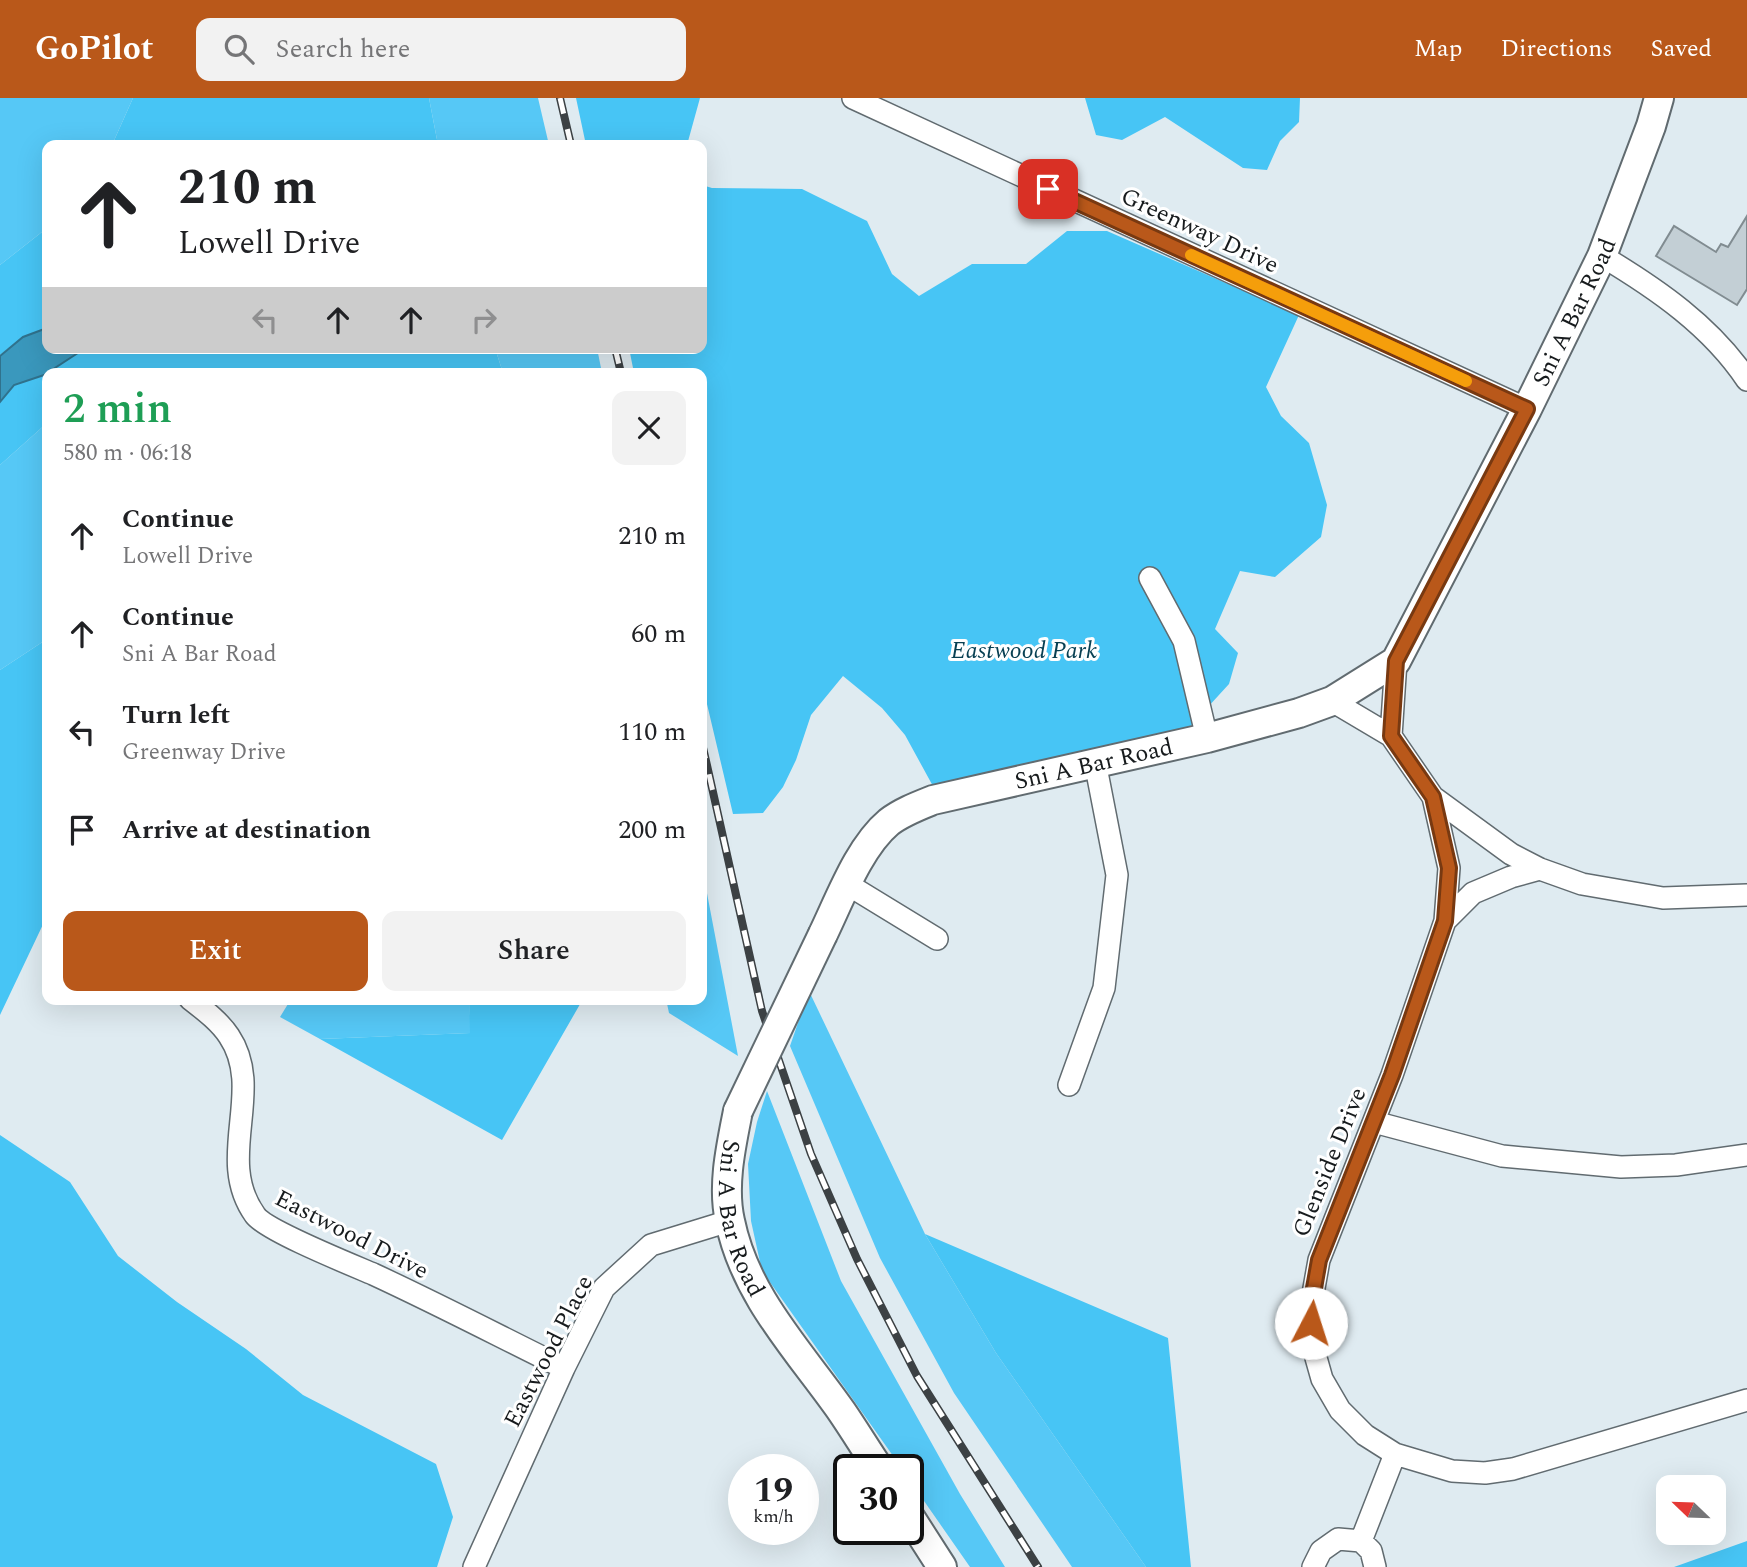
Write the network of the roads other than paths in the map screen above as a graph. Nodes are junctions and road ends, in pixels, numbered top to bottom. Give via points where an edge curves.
1 (853, 98) edge
2 (1659, 98) edge
3 (1602, 256) junction
4 (1747, 380) edge
5 (1527, 409) junction
6 (1150, 578) dead end
7 (1396, 661) junction
8 (1332, 701) junction
9 (1391, 736) junction
10 (1207, 738) junction
11 (1095, 762) junction
12 (1433, 797) junction
13 (1539, 869) junction
14 (847, 884) junction
15 (1747, 895) edge
16 (1445, 921) junction
17 (937, 939) dead end
18 (198, 1005) edge
19 (1069, 1085) dead end
20 (1374, 1122) junction
21 (1747, 1155) edge
22 (729, 1221) junction
23 (564, 1368) junction
24 (1747, 1400) edge
25 (870, 1454) edge
26 (1395, 1454) junction
27 (924, 1539) edge
28 (1361, 1541) junction
29 (474, 1567) edge
30 (942, 1567) edge
31 (1312, 1567) edge
32 (1375, 1567) edge

1 - 5 street, Greenway Drive
2 - 3 street, Sni A Bar Road
3 - 4 street via 1654,287 1698,323
3 - 5 street, Sni A Bar Road
5 - 7 street, Sni A Bar Road
6 - 10 street via 1184,641
7 - 8 street, Sni A Bar Road
7 - 9 street
8 - 9 street
8 - 10 street, Sni A Bar Road
9 - 12 street
10 - 11 street, Sni A Bar Road
11 - 14 street, Sni A Bar Road via 910,809 872,840
11 - 19 street via 1117,875 1104,988
12 - 13 street
12 - 16 street, Glenside Drive via 1449,868
13 - 15 street via 1582,884 1663,898
13 - 16 street, Glenside Drive via 1473,893
14 - 17 street
14 - 22 street, Sni A Bar Road, bridge via 737,1111 727,1163
16 - 20 street, Glenside Drive
18 - 23 street, Eastwood Drive via 229,1036 242,1066 237,1161 243,1190 256,1217
20 - 21 street via 1502,1156 1621,1167
20 - 26 street, Glenside Drive via 1319,1260 1311,1340 1322,1379 1340,1410 1365,1435
22 - 23 street, Eastwood Place via 651,1245 604,1288
22 - 25 street, Sni A Bar Road via 750,1281
23 - 29 street, Eastwood Place
24 - 26 street, Glenside Drive via 1513,1469 1452,1471
26 - 28 street
27 - 30 street
28 - 31 street via 1330,1542
28 - 32 street via 1371,1550

